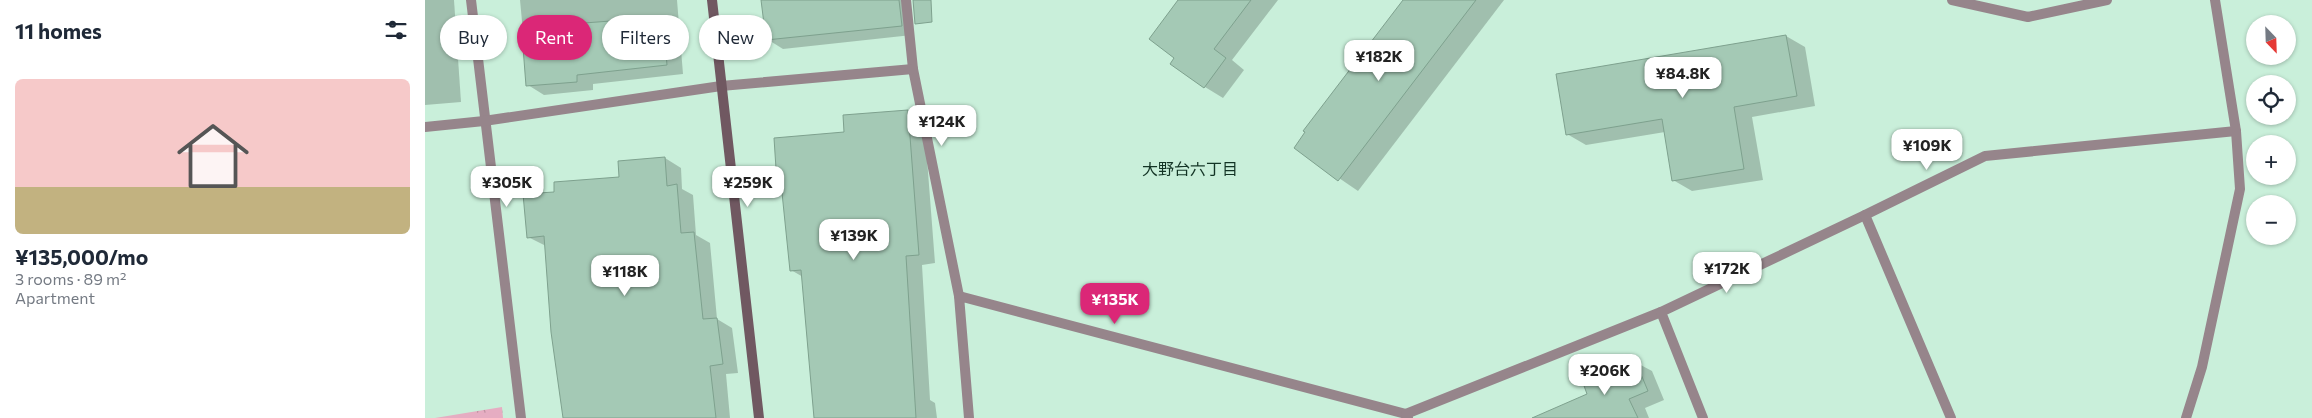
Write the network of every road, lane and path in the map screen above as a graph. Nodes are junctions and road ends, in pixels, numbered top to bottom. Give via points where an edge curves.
1 (471, 0) edge
2 (712, 0) edge
3 (906, 0) edge
4 (1952, 0) edge
5 (2107, 0) edge
6 (2215, 0) edge
7 (1994, 5) edge
8 (913, 69) junction
9 (721, 86) junction
10 (484, 121) junction
11 (425, 127) edge
12 (2236, 131) junction
13 (1865, 215) junction
14 (959, 296) junction
15 (1661, 312) junction
16 (1407, 416) edge
17 (521, 418) edge
18 (759, 418) edge
19 (969, 418) edge
20 (1703, 418) edge
21 (1951, 418) edge
22 (2186, 418) edge

1 - 10 street
2 - 9 street
3 - 8 street
4 - 7 street
5 - 7 street via 2028,17
6 - 12 street
8 - 9 street
8 - 14 street
9 - 10 street
9 - 18 street
10 - 11 street
10 - 17 street
12 - 13 street via 1985,156
12 - 22 street via 2240,189 2202,367
13 - 15 street
13 - 21 street
14 - 16 street
14 - 19 street
15 - 16 street
15 - 20 street

